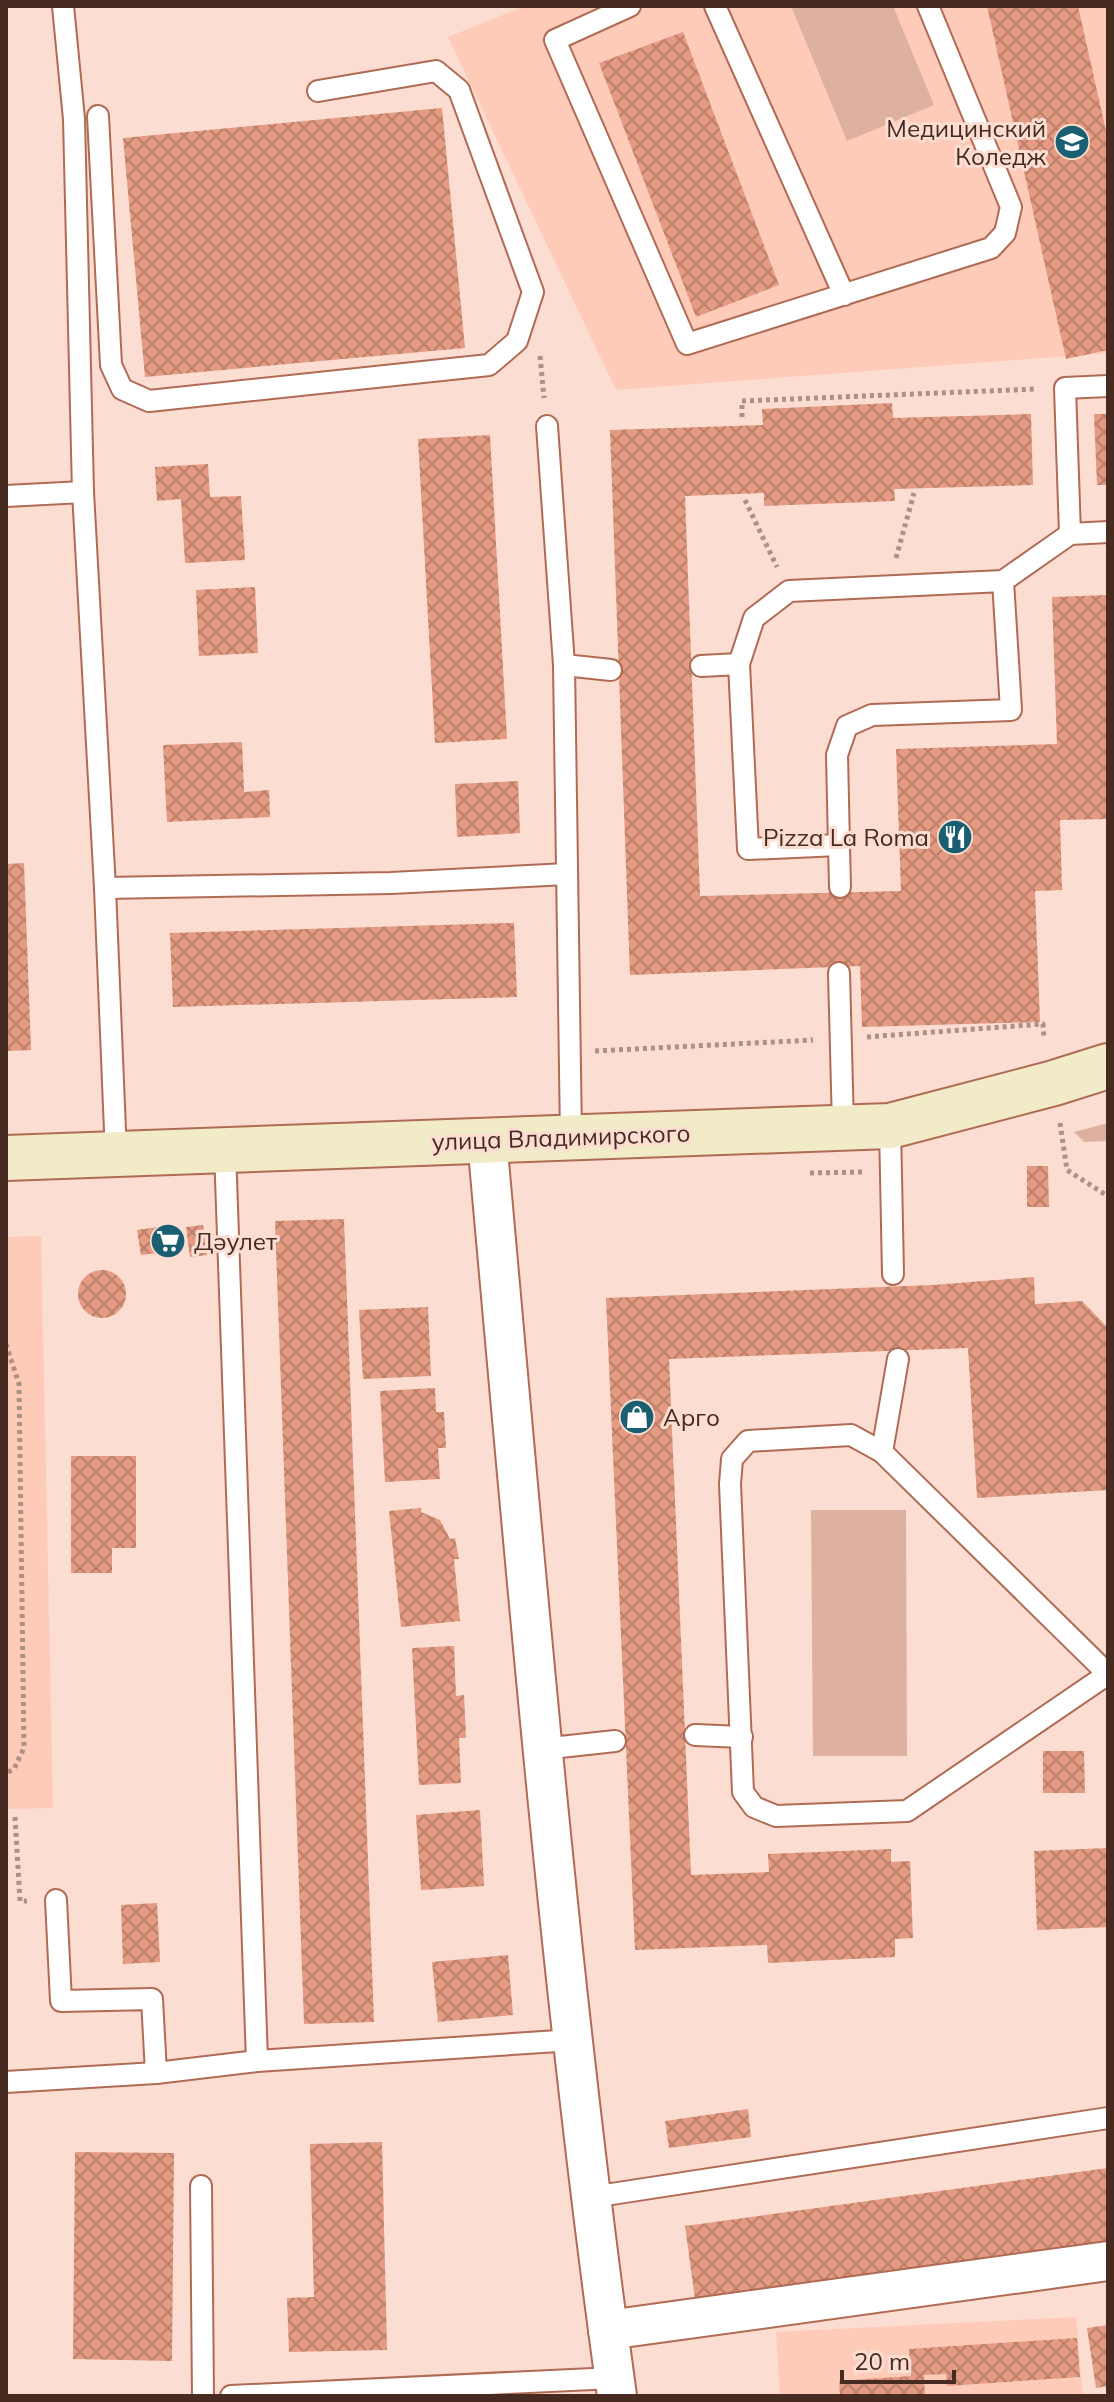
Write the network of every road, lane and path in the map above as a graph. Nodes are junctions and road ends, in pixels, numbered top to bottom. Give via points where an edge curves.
1 (63, 6) edge
2 (630, 6) edge
3 (715, 6) edge
4 (928, 6) edge
5 (318, 91) dead end
6 (98, 116) dead end
7 (844, 295) junction
8 (1108, 386) edge
9 (1065, 388) junction
10 (742, 417) dead end
11 (547, 426) dead end
12 (83, 492) junction
13 (914, 493) dead end
14 (6, 496) edge
15 (745, 500) dead end
16 (1108, 532) edge
17 (1070, 534) junction
18 (1003, 581) junction
19 (888, 587) junction
20 (789, 591) junction
21 (739, 664) junction
22 (564, 665) junction
23 (701, 666) dead end
24 (611, 670) dead end
25 (839, 845) junction
26 (567, 874) junction
27 (840, 887) dead end
28 (105, 888) junction
29 (839, 973) dead end
30 (1108, 1036) edge
31 (1095, 1075) edge
32 (1060, 1120) dead end
33 (843, 1126) junction
34 (890, 1126) junction
35 (571, 1137) junction
36 (487, 1140) junction
37 (225, 1150) junction
38 (116, 1155) junction
39 (6, 1158) edge
40 (1106, 1195) edge
41 (893, 1274) dead end
42 (6, 1344) edge
43 (898, 1359) dead end
44 (882, 1452) junction
45 (1108, 1674) edge
46 (695, 1735) dead end
47 (742, 1737) junction
48 (615, 1741) dead end
49 (542, 1749) junction
50 (6, 1773) edge
51 (15, 1817) dead end
52 (56, 1900) joint
53 (573, 2040) junction
54 (257, 2061) junction
55 (156, 2073) junction
56 (6, 2082) edge
57 (1108, 2118) edge
58 (201, 2186) dead end
59 (592, 2197) junction
60 (1108, 2261) edge
61 (608, 2330) junction
62 (616, 2387) edge
63 (203, 2396) edge
64 (231, 2396) edge

1 - 12 lane via 74,119
2 - 7 lane via 555,40 687,344
3 - 7 lane
4 - 7 lane via 1011,207 1005,233 991,248
5 - 6 lane via 436,71 459,90 533,292 517,341 489,365 149,401 122,389 111,365
8 - 9 lane
9 - 10 path via 742,401
9 - 17 lane
11 - 22 lane
12 - 14 lane
12 - 28 lane
13 - 19 path
15 - 20 path
16 - 17 lane
17 - 18 lane
18 - 19 lane
18 - 25 lane via 1011,710 872,715 847,726 837,755
19 - 20 lane
20 - 21 lane via 754,618
21 - 23 lane
21 - 25 lane via 748,849
22 - 24 lane
22 - 26 lane
25 - 27 lane
26 - 28 lane
26 - 35 lane
28 - 38 lane
29 - 33 lane
30 - 31 street
31 - 34 street, улица Владимирского
32 - 40 path via 1067,1170
33 - 34 street, улица Владимирского
33 - 35 street, улица Владимирского
34 - 41 lane
35 - 36 street, улица Владимирского
36 - 37 street, улица Владимирского
36 - 49 street
37 - 38 street, улица Владимирского
37 - 54 lane
38 - 39 street, улица Владимирского
42 - 50 path via 19,1384 24,1748 14,1769
43 - 44 lane
44 - 45 lane
44 - 47 lane via 851,1435 748,1441 732,1459
45 - 47 lane via 907,1811 776,1816 754,1807 743,1792
46 - 47 lane
48 - 49 lane
49 - 53 street
51 - 52 path via 20,1901
52 - 55 lane via 61,2001 152,1999
53 - 54 lane
53 - 59 street
54 - 55 lane
55 - 56 lane
57 - 59 lane
58 - 63 lane
59 - 61 street
60 - 61 street
61 - 62 street
62 - 64 lane

